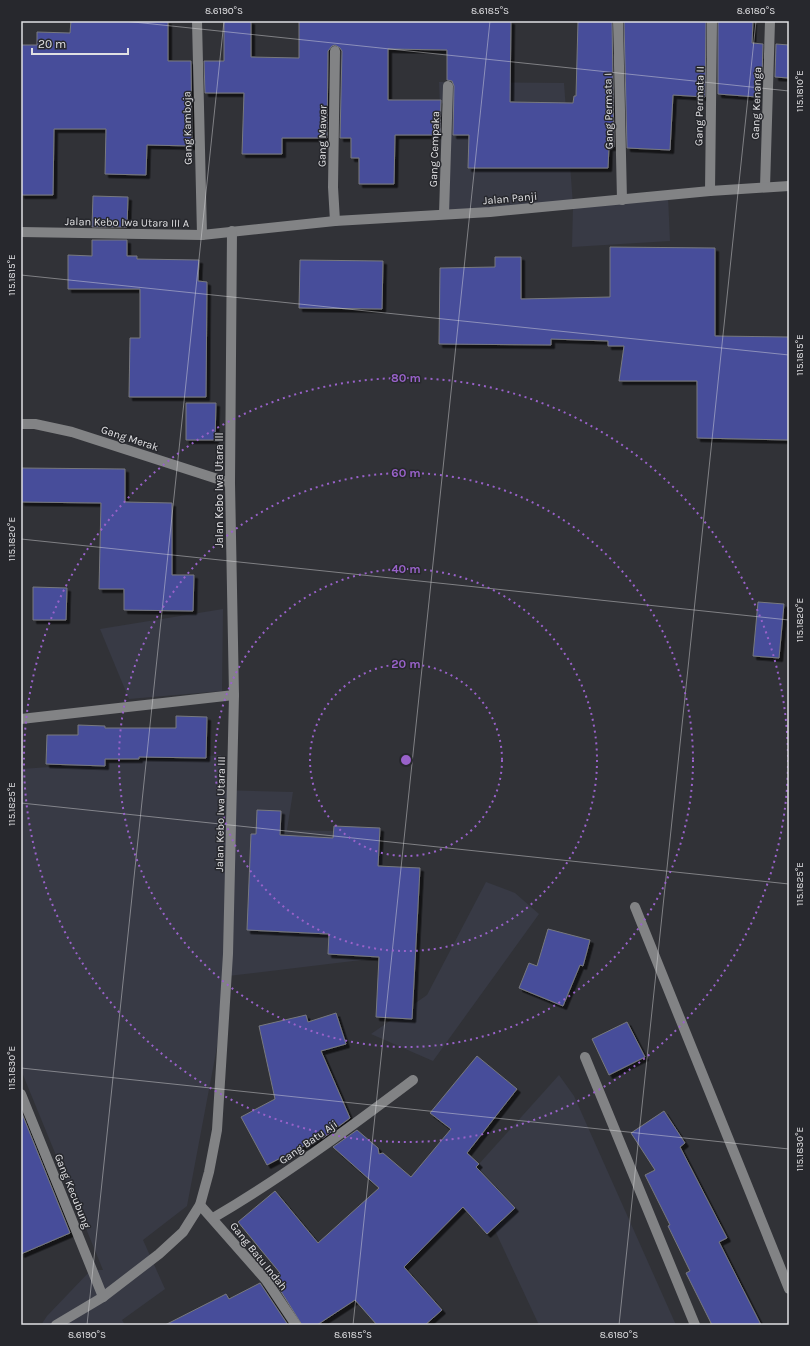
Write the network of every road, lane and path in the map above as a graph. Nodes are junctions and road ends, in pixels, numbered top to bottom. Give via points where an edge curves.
1 (197, 21) edge
2 (618, 21) edge
3 (712, 21) edge
4 (770, 21) edge
5 (335, 51) dead end
6 (448, 86) dead end
7 (789, 186) edge
8 (765, 187) junction
9 (710, 191) junction
10 (622, 200) junction
11 (444, 214) junction
12 (334, 221) junction
13 (232, 231) junction
14 (21, 232) edge
15 (202, 235) junction
16 (21, 424) edge
17 (230, 483) junction
18 (234, 695) junction
19 (21, 719) edge
20 (635, 907) dead end
21 (585, 1057) dead end
22 (413, 1080) dead end
23 (21, 1094) edge
24 (200, 1205) junction
25 (213, 1218) junction
26 (789, 1288) edge
27 (103, 1297) junction
28 (56, 1325) edge
29 (296, 1325) edge
30 (695, 1325) edge

1 - 15 street, Gang Kamboja
2 - 10 street, Gang Permata I
3 - 9 street, Gang Permata II
4 - 8 street, Gang Kenanga
5 - 12 street, Gang Mawar
6 - 11 street, Gang Cempaka
7 - 8 street, Jalan Panji
8 - 9 street, Jalan Panji
9 - 10 street, Jalan Panji
10 - 11 street, Jalan Panji
11 - 12 street, Jalan Panji
12 - 13 street, Jalan Panji
13 - 15 street, Jalan Kebo Iwa Utara III A
13 - 17 street, Jalan Kebo Iwa Utara III
14 - 15 street, Jalan Kebo Iwa Utara III A
16 - 17 street, Gang Merak via 35,424 72,432
17 - 18 street, Jalan Kebo Iwa Utara III
18 - 19 street
18 - 24 street, Jalan Kebo Iwa Utara III via 228,954 217,1130
20 - 26 street
21 - 30 street
22 - 25 street, Gang Batu Aji via 262,1189
23 - 27 street, Gang Kecubung
24 - 25 street, Gang Batu Indah
24 - 27 street, Jalan Kebo Iwa Utara III via 182,1232 159,1254
25 - 29 street, Gang Batu Indah via 266,1280
27 - 28 street, Jalan Kebo Iwa Utara III

